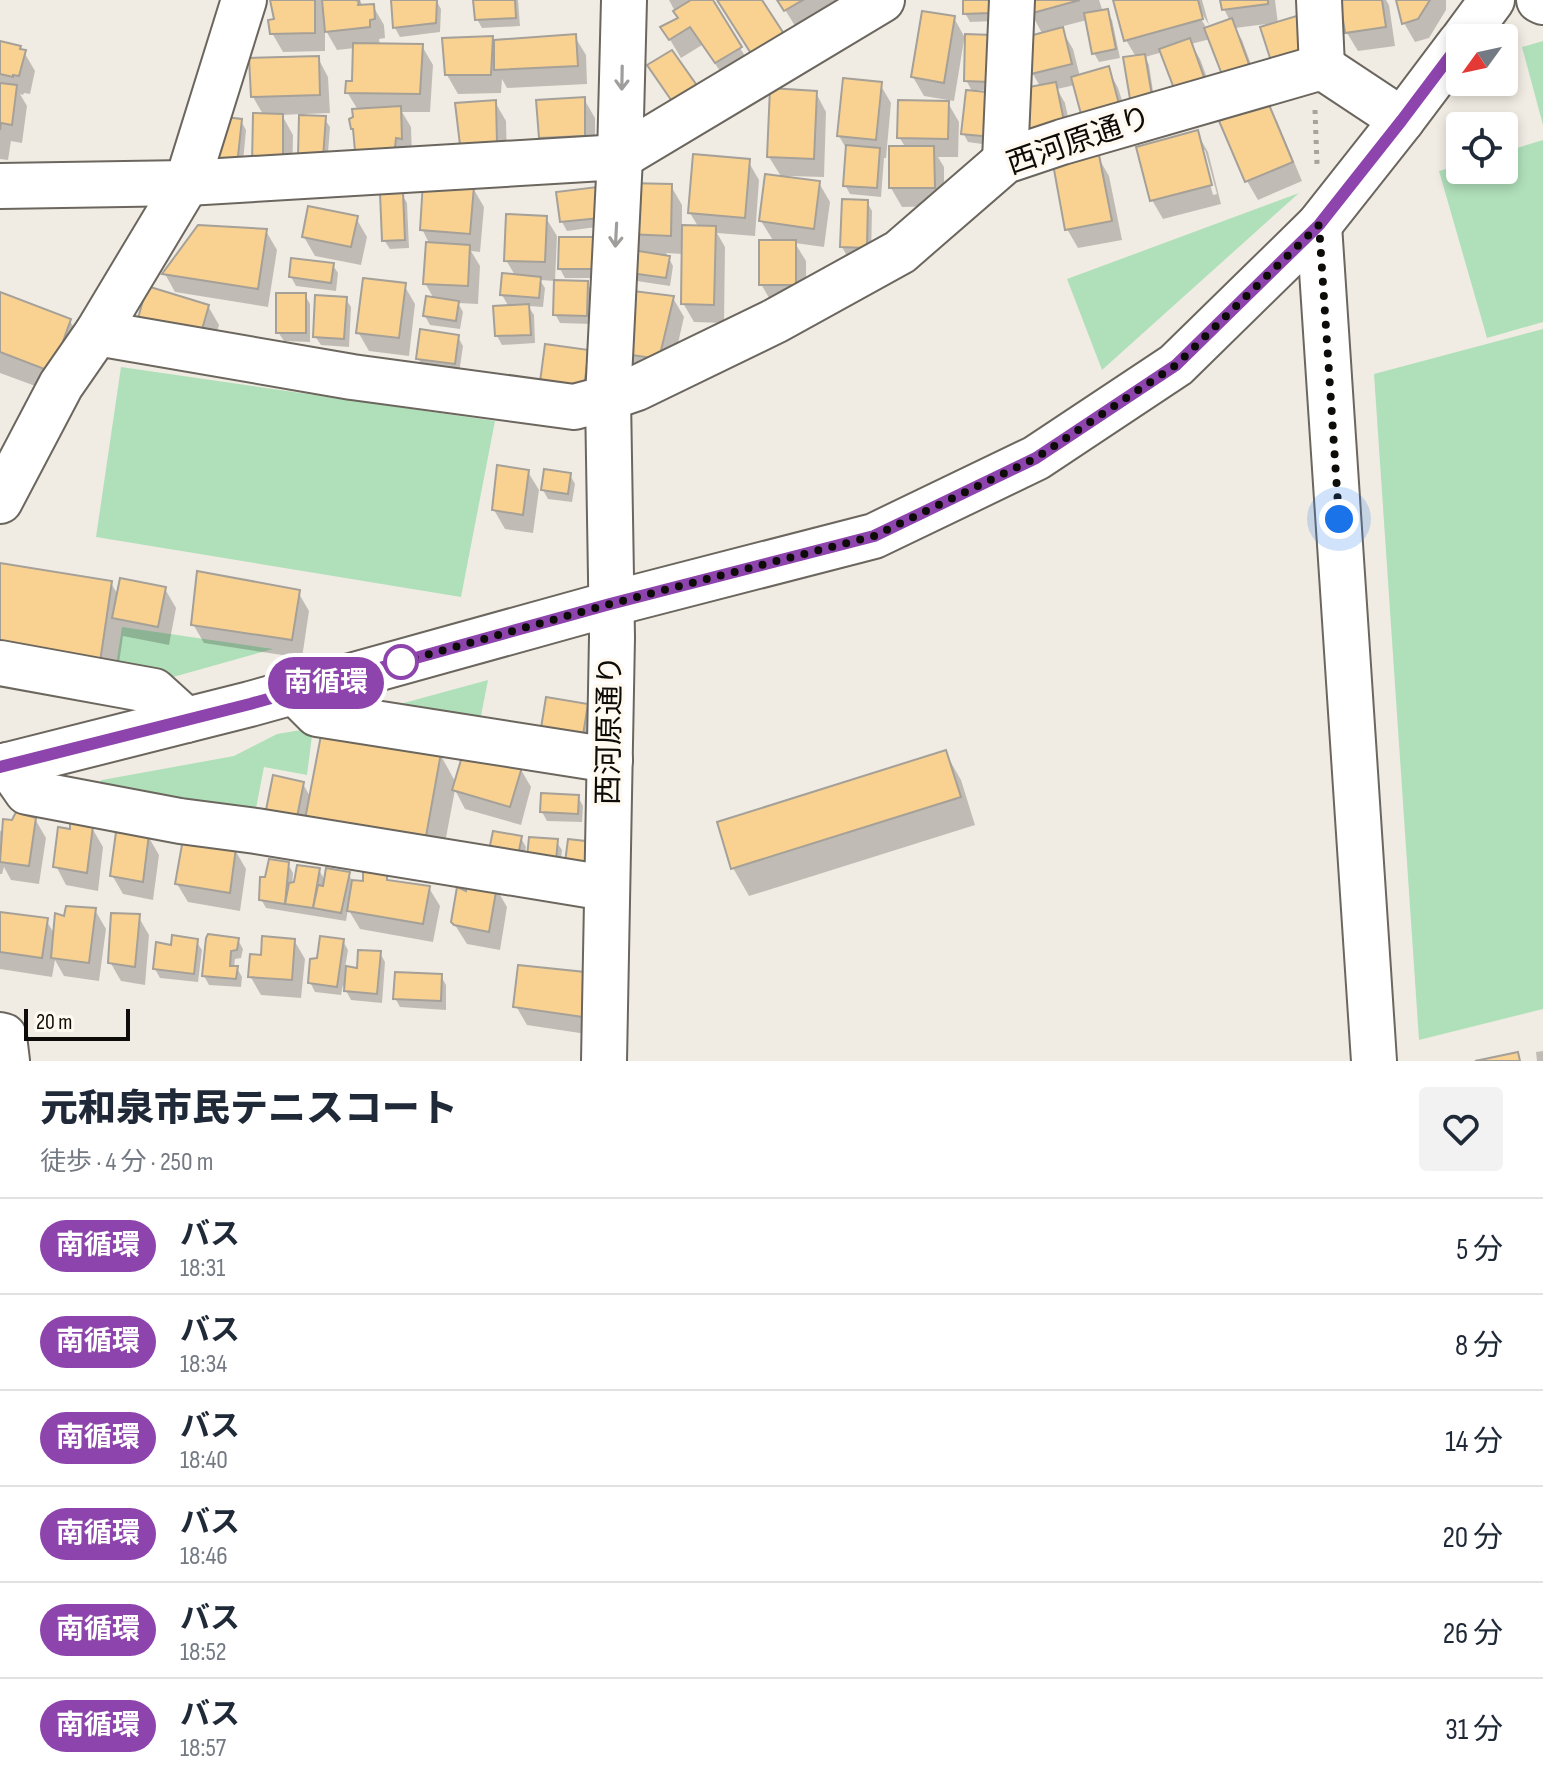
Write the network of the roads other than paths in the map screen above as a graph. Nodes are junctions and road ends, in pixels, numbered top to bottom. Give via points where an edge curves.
1 (244, 0) edge
2 (624, 0) edge
3 (882, 0) edge
4 (1012, 0) edge
5 (1319, 0) edge
6 (1492, 0) edge
7 (1474, 24) edge
8 (1446, 62) edge
9 (1322, 67) junction
10 (1402, 120) junction
11 (620, 157) junction
12 (1005, 161) junction
13 (187, 183) junction
14 (0, 186) edge
15 (1319, 225) junction
16 (97, 333) junction
17 (608, 398) junction
18 (0, 501) edge
19 (610, 604) junction
20 (0, 663) edge
21 (294, 691) junction
22 (186, 720) junction
23 (610, 760) junction
24 (4, 766) edge
25 (606, 888) junction
26 (0, 1035) edge
27 (7, 1061) edge
28 (604, 1061) edge
29 (1374, 1061) edge

1 - 13 street
2 -> 11 street
3 - 11 street
4 - 12 street
5 - 9 street
6 - 7 street
8 - 10 street
9 - 10 street
9 - 12 street, 西河原通り
10 - 15 street
11 - 13 street
11 -> 17 street
12 - 17 street, 西河原通り via 900,252 775,321
13 - 14 street
13 - 16 street
15 - 19 street via 1176,365 1036,458 874,536
15 - 29 street
16 - 17 street, 西河原通り via 352,377 574,407
16 - 18 street via 61,385
17 - 19 street, 西河原通り
19 - 21 street
19 - 23 street, 西河原通り
20 - 22 street via 154,691
21 - 22 street
21 - 23 street via 317,714
22 - 24 street
23 - 25 street, 西河原通り
24 - 25 street via 27,792
25 - 28 street, 西河原通り
26 - 27 street

